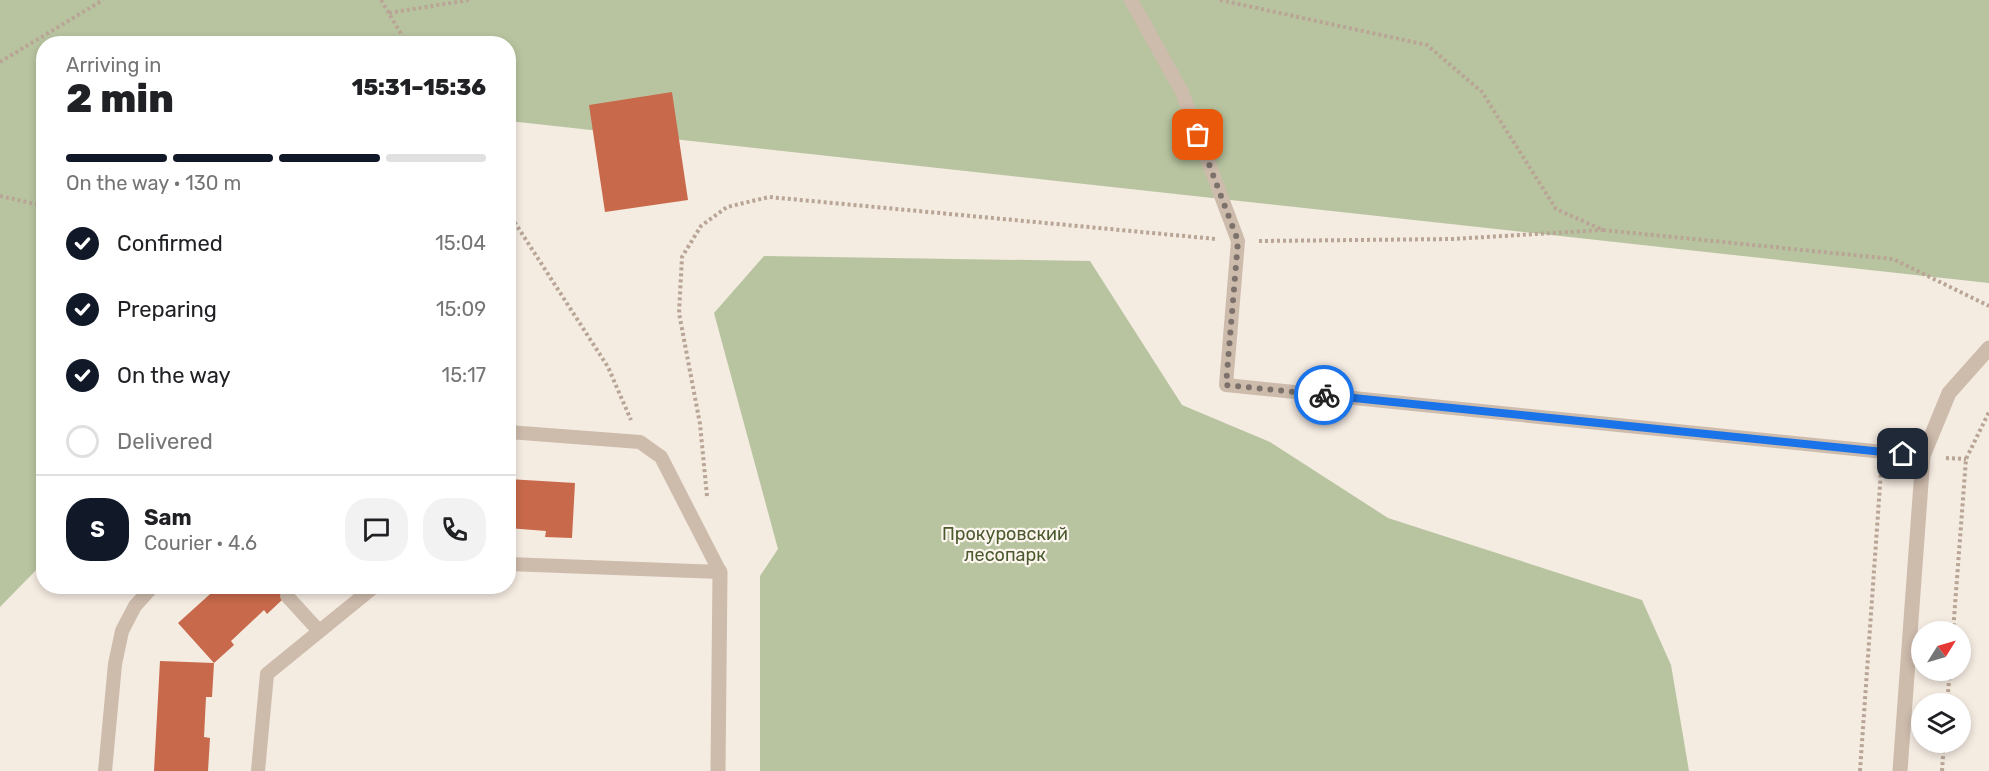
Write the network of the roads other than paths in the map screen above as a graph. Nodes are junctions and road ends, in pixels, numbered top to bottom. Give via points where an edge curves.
1 (1131, 0) edge
2 (1989, 348) edge
3 (516, 433) edge
4 (1923, 456) junction
5 (516, 564) edge
6 (720, 572) junction
7 (146, 594) edge
8 (365, 594) edge
9 (287, 596) dead end
10 (320, 631) junction
11 (105, 771) edge
12 (258, 771) edge
13 (718, 771) edge
14 (1900, 771) edge

1 - 4 lane via 1182,92 1238,241 1226,385
2 - 4 street via 1949,393
3 - 6 lane via 640,442 661,458
4 - 14 street
5 - 6 lane
6 - 13 street
7 - 11 lane via 122,631
8 - 10 lane
9 - 10 lane
10 - 12 lane via 267,674

